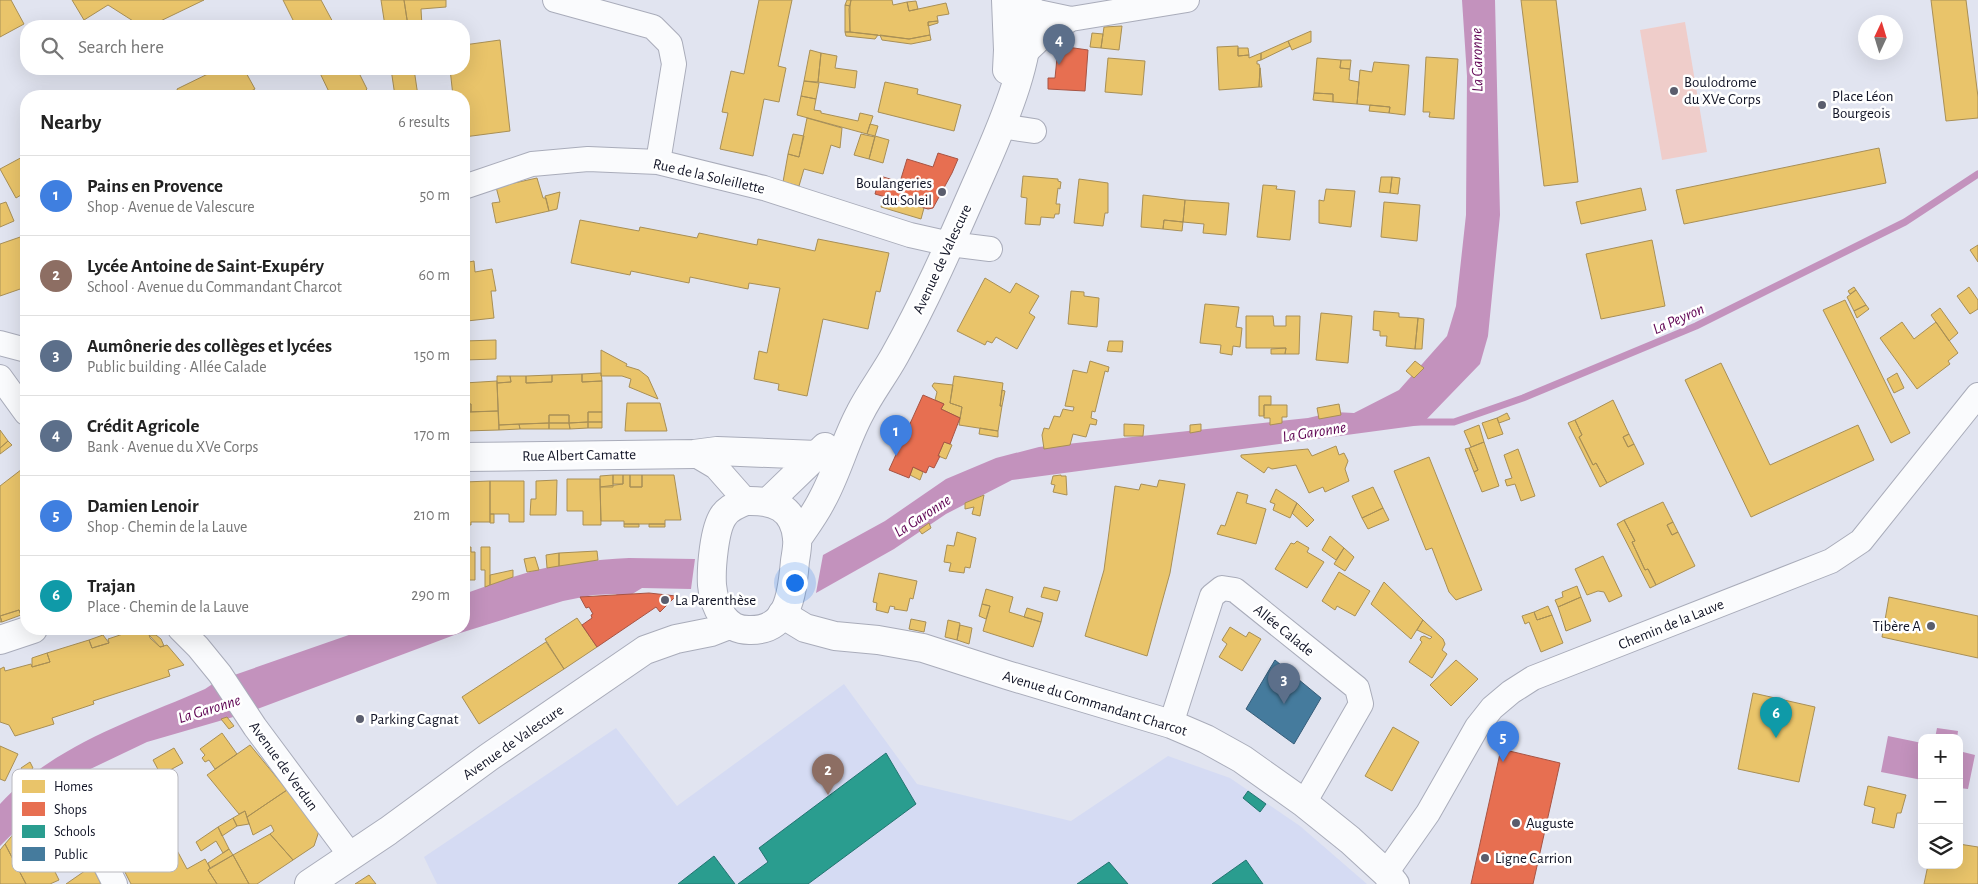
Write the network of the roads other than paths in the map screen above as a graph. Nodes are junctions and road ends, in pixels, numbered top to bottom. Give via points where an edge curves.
1 (555, 0) edge
2 (1187, 0) edge
3 (1018, 2) edge
4 (1071, 19) junction
5 (1024, 54) junction
6 (1012, 98) junction
7 (1000, 126) junction
8 (1034, 131) dead end
9 (658, 162) junction
10 (470, 185) edge
11 (950, 244) junction
12 (990, 249) dead end
13 (0, 343) edge
14 (20, 348) edge
15 (0, 377) edge
16 (1978, 395) edge
17 (20, 405) edge
18 (860, 413) junction
19 (694, 454) junction
20 (817, 455) junction
21 (470, 457) edge
22 (757, 501) junction
23 (797, 538) junction
24 (782, 614) junction
25 (729, 625) junction
26 (20, 633) edge
27 (186, 635) edge
28 (0, 640) edge
29 (1171, 724) junction
30 (1304, 803) junction
31 (352, 856) junction
32 (109, 872) edge
33 (1391, 878) edge
34 (115, 884) edge
35 (309, 884) edge

1 - 9 street via 653,27 670,44 674,64
2 - 4 street
3 - 4 street via 1054,17
3 - 5 main road, Avenue de Valescure via 1028,27
3 - 6 main road via 1006,75
4 - 5 street via 1044,35
5 - 6 main road, Avenue de Valescure
6 - 7 main road, Avenue de Valescure
7 - 8 street
7 - 11 main road, Avenue de Valescure
9 - 10 street, Rue de la Soleillette via 588,159 532,164
9 - 11 street, Rue de la Soleillette via 764,188 910,235
11 - 12 street, Rue de la Soleillette
11 - 18 main road, Avenue de Valescure via 895,355
13 - 14 street
15 - 17 street
16 - 33 street, Chemin de la Lauve via 1861,541 1831,560 1533,678 1511,692 1477,727
18 - 20 main road, Avenue de Valescure
18 - 23 main road, Avenue de Valescure via 822,500
19 - 20 main road, Rue Albert Camatte via 717,451
19 - 21 main road, Rue Albert Camatte
19 - 22 street via 716,467
20 - 22 main road, Avenue de Valescure
22 - 23 main road via 784,510
22 - 25 main road via 733,506 724,515 718,529 712,585 718,611
23 - 24 main road via 792,592
24 - 25 main road via 771,626 757,630 742,630
24 - 29 main road, Avenue du Commandant Charcot via 805,628 835,636 924,648
25 - 31 main road, Avenue de Valescure via 645,650
26 - 28 main road
27 - 31 street, Avenue de Verdun via 220,674 255,727
29 - 30 main road, Avenue du Commandant Charcot via 1242,759
29 - 30 street, Allée Calade via 1212,596 1222,588 1235,590 1357,688 1361,704
30 - 33 main road, Avenue du Commandant Charcot
31 - 35 main road, Avenue de Valescure
32 - 34 street

